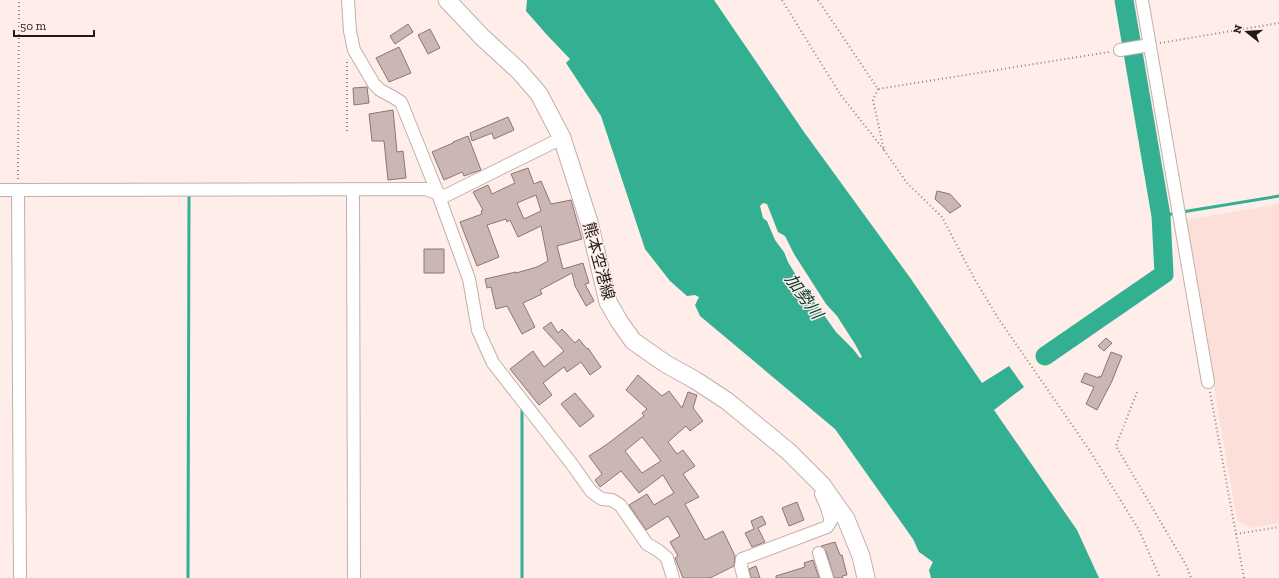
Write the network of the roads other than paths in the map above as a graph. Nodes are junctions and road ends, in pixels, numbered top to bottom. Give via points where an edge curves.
1 (348, 0) edge
2 (446, 0) edge
3 (1142, 0) edge
4 (1148, 45) junction
5 (1120, 50) road end
6 (562, 138) junction
7 (353, 189) junction
8 (0, 190) edge
9 (18, 190) junction
10 (438, 194) junction
11 (1208, 382) road end
12 (822, 485) junction
13 (819, 553) dead end
14 (20, 578) edge
15 (354, 578) edge
16 (672, 578) edge
17 (744, 578) edge
18 (827, 578) edge
19 (866, 578) edge

1 - 10 street via 354,50 374,84 401,102
2 - 6 main road, 熊本空港線 via 520,71 539,94
3 - 4 street
4 - 5 street
4 - 11 street
6 - 10 street via 445,196
6 - 12 main road, 熊本空港線 via 589,222 608,302 633,341 727,401 788,451
7 - 9 street
7 - 10 street via 425,189
7 - 15 street
8 - 9 street
9 - 14 street
10 - 16 street via 469,278 478,330 493,363 591,491 602,499 612,500 620,505 647,544 668,558
12 - 17 street via 820,492 831,521 827,527 742,559
12 - 19 main road, 熊本空港線 via 846,519 862,556
13 - 18 street

